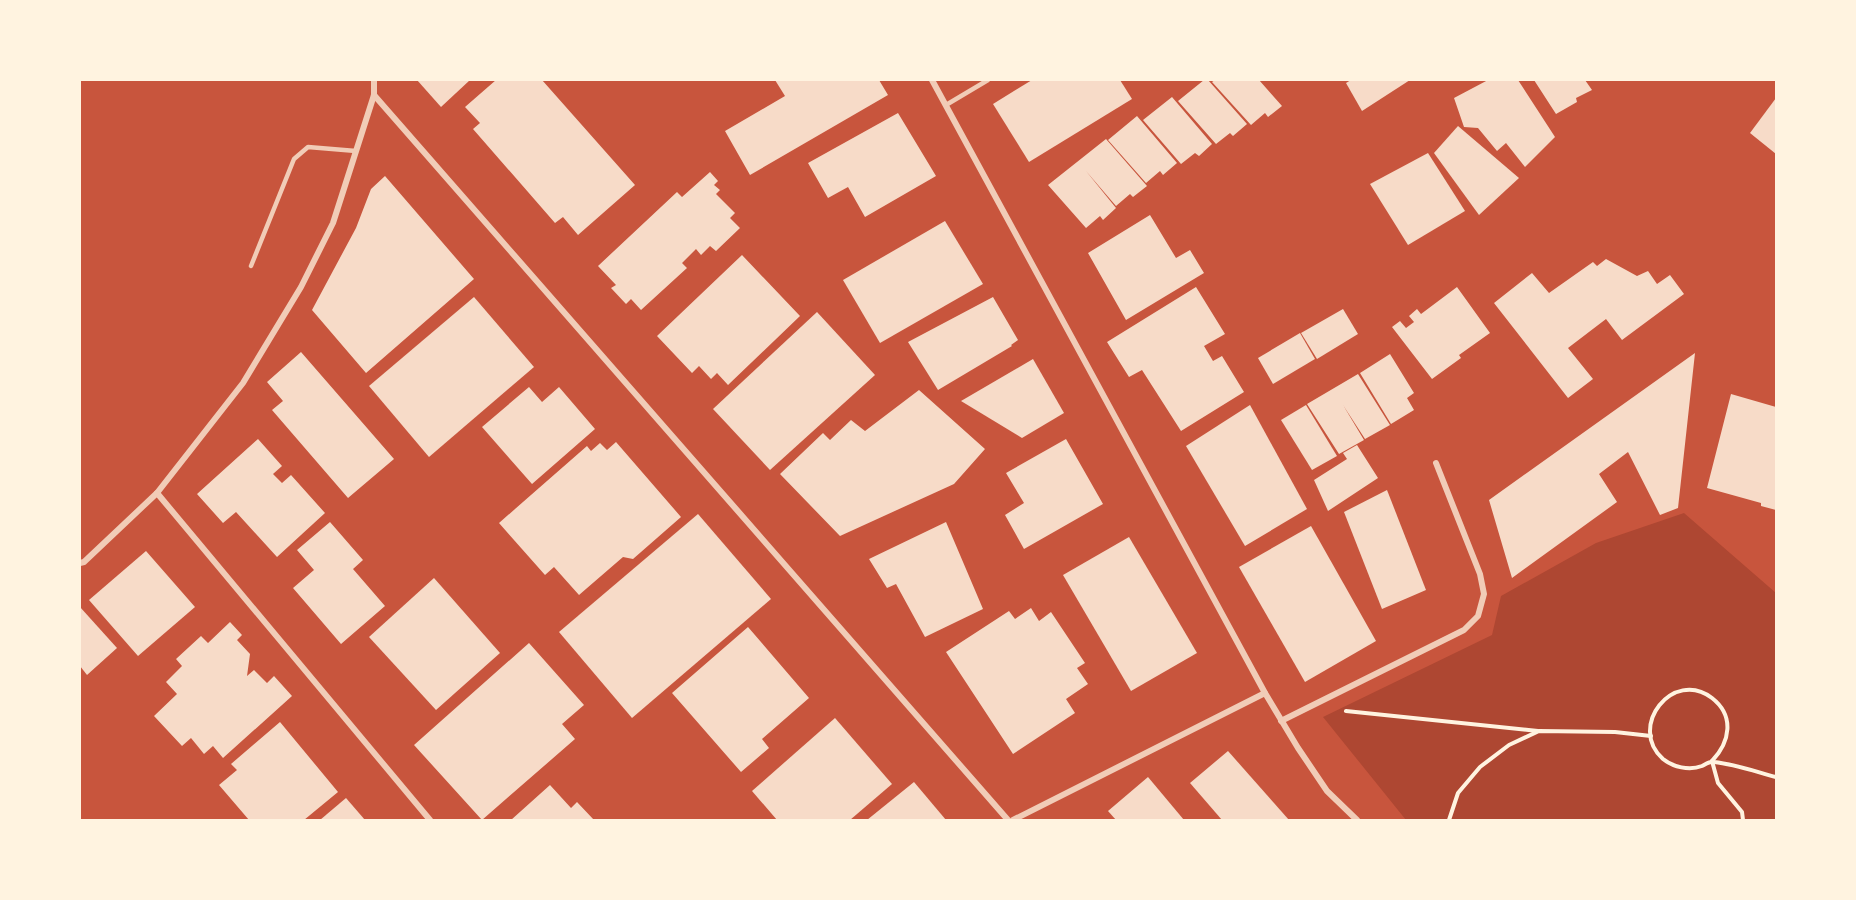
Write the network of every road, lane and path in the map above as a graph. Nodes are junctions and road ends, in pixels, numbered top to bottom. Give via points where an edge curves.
1 (374, 80) edge
2 (932, 80) edge
3 (988, 80) edge
4 (374, 95) junction
5 (946, 105) junction
6 (356, 151) junction
7 (251, 266) dead end
8 (1436, 463) dead end
9 (157, 493) junction
10 (80, 563) edge
11 (1265, 693) junction
12 (1338, 710) dead end
13 (1281, 721) junction
14 (1539, 731) junction
15 (1651, 736) junction
16 (1712, 761) junction
17 (1776, 777) edge
18 (430, 820) edge
19 (1008, 820) edge
20 (1013, 820) edge
21 (1357, 820) edge
22 (1449, 820) edge
23 (1743, 820) edge

1 - 4 street
2 - 5 street
3 - 5 lane
4 - 6 street
4 - 19 street
5 - 11 street
6 - 7 lane via 308,147 294,159
6 - 9 street via 333,223 301,286 243,383
8 - 13 street via 1480,574 1484,594 1479,616 1464,630
9 - 10 street
9 - 18 street
11 - 13 street
11 - 20 street
12 - 14 path
13 - 21 street via 1327,791
14 - 15 path
14 - 22 path via 1509,745 1480,767 1458,794
15 - 16 path via 1654,748 1674,765 1700,767
15 - 16 path via 1650,723 1662,701 1685,690 1697,691 1719,704 1728,728 1726,741
16 - 17 path
16 - 23 path via 1718,783 1742,812

